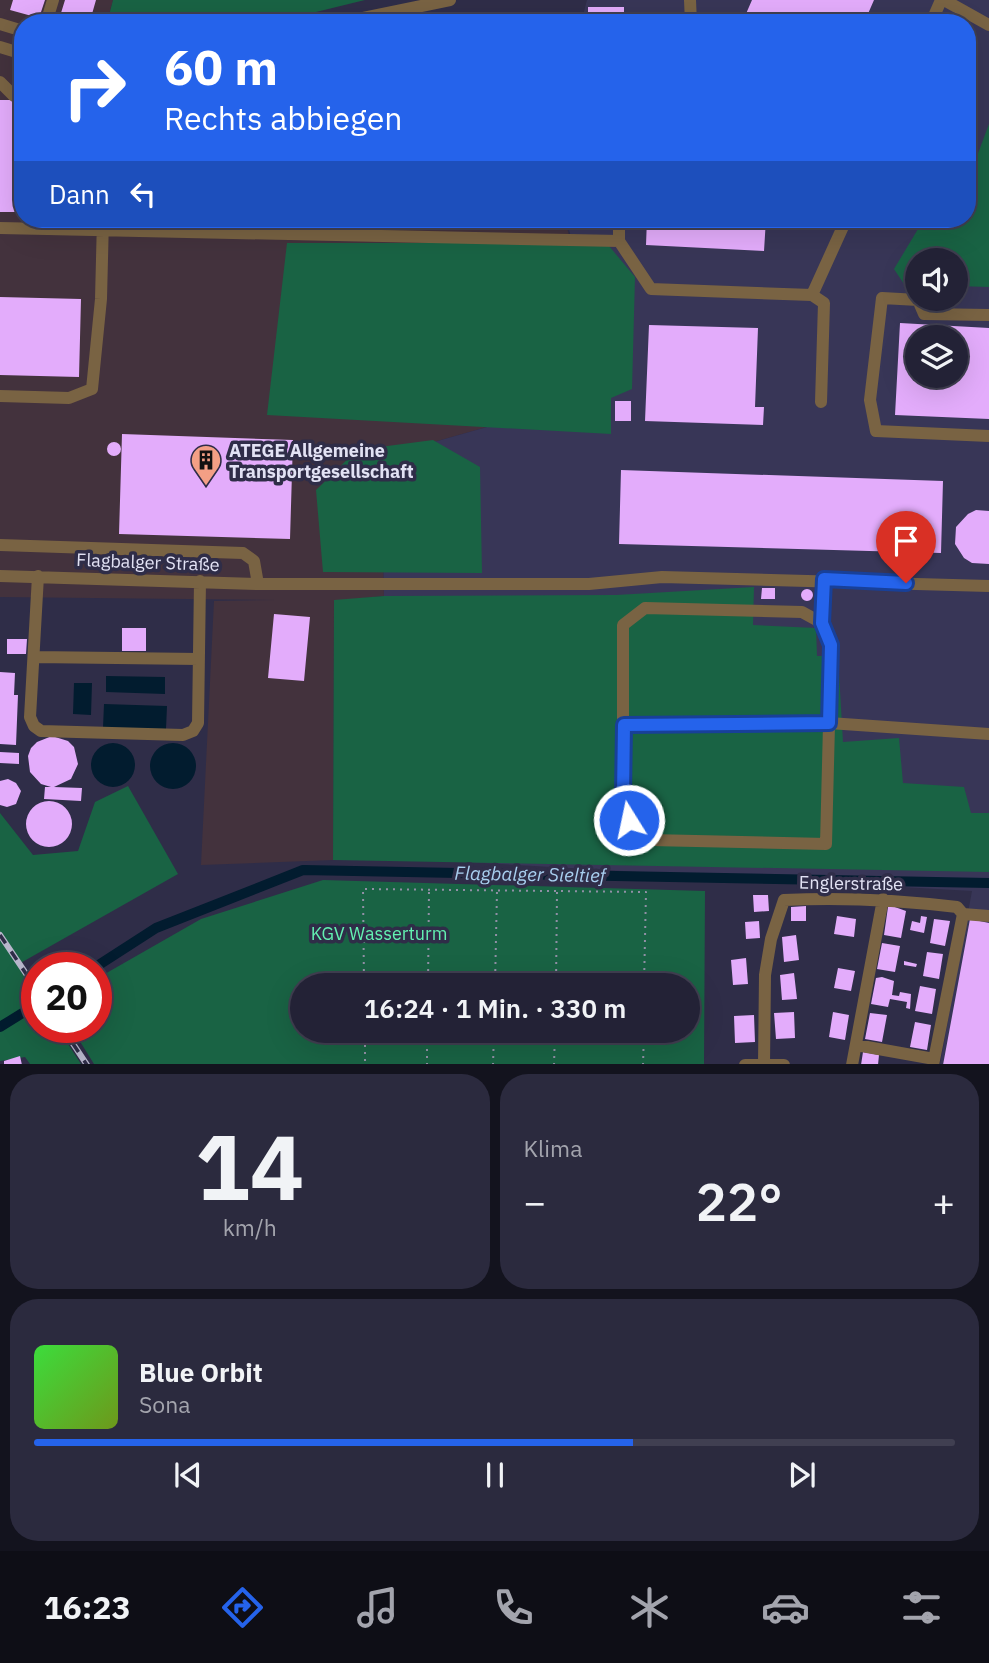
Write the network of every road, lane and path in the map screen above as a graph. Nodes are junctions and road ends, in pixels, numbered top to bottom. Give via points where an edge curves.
1 (450, 0) edge
2 (942, 0) edge
3 (382, 14) edge
4 (968, 14) edge
5 (0, 82) edge
6 (14, 96) edge
7 (103, 228) edge
8 (224, 228) edge
9 (619, 228) edge
10 (842, 228) edge
11 (619, 241) junction
12 (812, 295) junction
13 (989, 315) edge
14 (0, 396) edge
15 (821, 402) dead end
16 (989, 436) edge
17 (0, 545) edge
18 (0, 576) edge
19 (38, 576) junction
20 (824, 579) junction
21 (200, 581) junction
22 (258, 584) junction
23 (989, 586) edge
24 (822, 623) junction
25 (34, 657) junction
26 (199, 659) junction
27 (829, 723) junction
28 (624, 725) junction
29 (989, 734) edge
30 (429, 890) junction
31 (497, 890) junction
32 (557, 891) junction
33 (883, 899) junction
34 (960, 910) junction
35 (989, 916) edge
36 (364, 973) edge
37 (428, 973) edge
38 (495, 973) edge
39 (556, 973) edge
40 (645, 973) edge
41 (365, 1043) edge
42 (427, 1043) edge
43 (494, 1043) edge
44 (555, 1043) edge
45 (644, 1043) edge
46 (856, 1045) junction
47 (934, 1062) edge
48 (365, 1064) edge
49 (427, 1064) edge
50 (493, 1064) edge
51 (554, 1064) edge
52 (643, 1064) edge
53 (764, 1064) edge
54 (852, 1064) edge

1 - 3 street
2 - 4 street
5 - 6 street
7 - 14 street via 92,389 69,398
8 - 11 street
9 - 11 street
10 - 12 street
11 - 12 street via 651,289
12 - 15 street via 824,303
13 - 16 street via 924,314 918,300 881,298 870,400 876,431
17 - 22 street via 243,553 254,561
18 - 19 street, Flagbalger Straße
19 - 21 street, Flagbalger Straße
19 - 25 street
20 - 22 street, Flagbalger Straße
20 - 23 street, Flagbalger Straße
20 - 24 street
21 - 22 street, Flagbalger Straße
21 - 26 street
24 - 27 street via 831,645
24 - 28 street via 802,612 645,608 623,625
25 - 26 street
25 - 26 street via 30,717 41,731 183,735 198,723
27 - 28 street
27 - 28 street via 826,844 650,840 629,820 623,795
27 - 29 street
30 - 31 path
30 - 36 path via 363,889
30 - 37 path
31 - 32 path
31 - 38 path
32 - 39 path
32 - 40 path via 646,892
33 - 34 street, Englerstraße
33 - 46 street
33 - 53 street, Englerstraße via 785,900 765,975
34 - 35 street, Englerstraße
34 - 47 street
41 - 48 path
42 - 49 path
43 - 50 path
44 - 51 path
45 - 52 path
46 - 47 street
46 - 54 street

